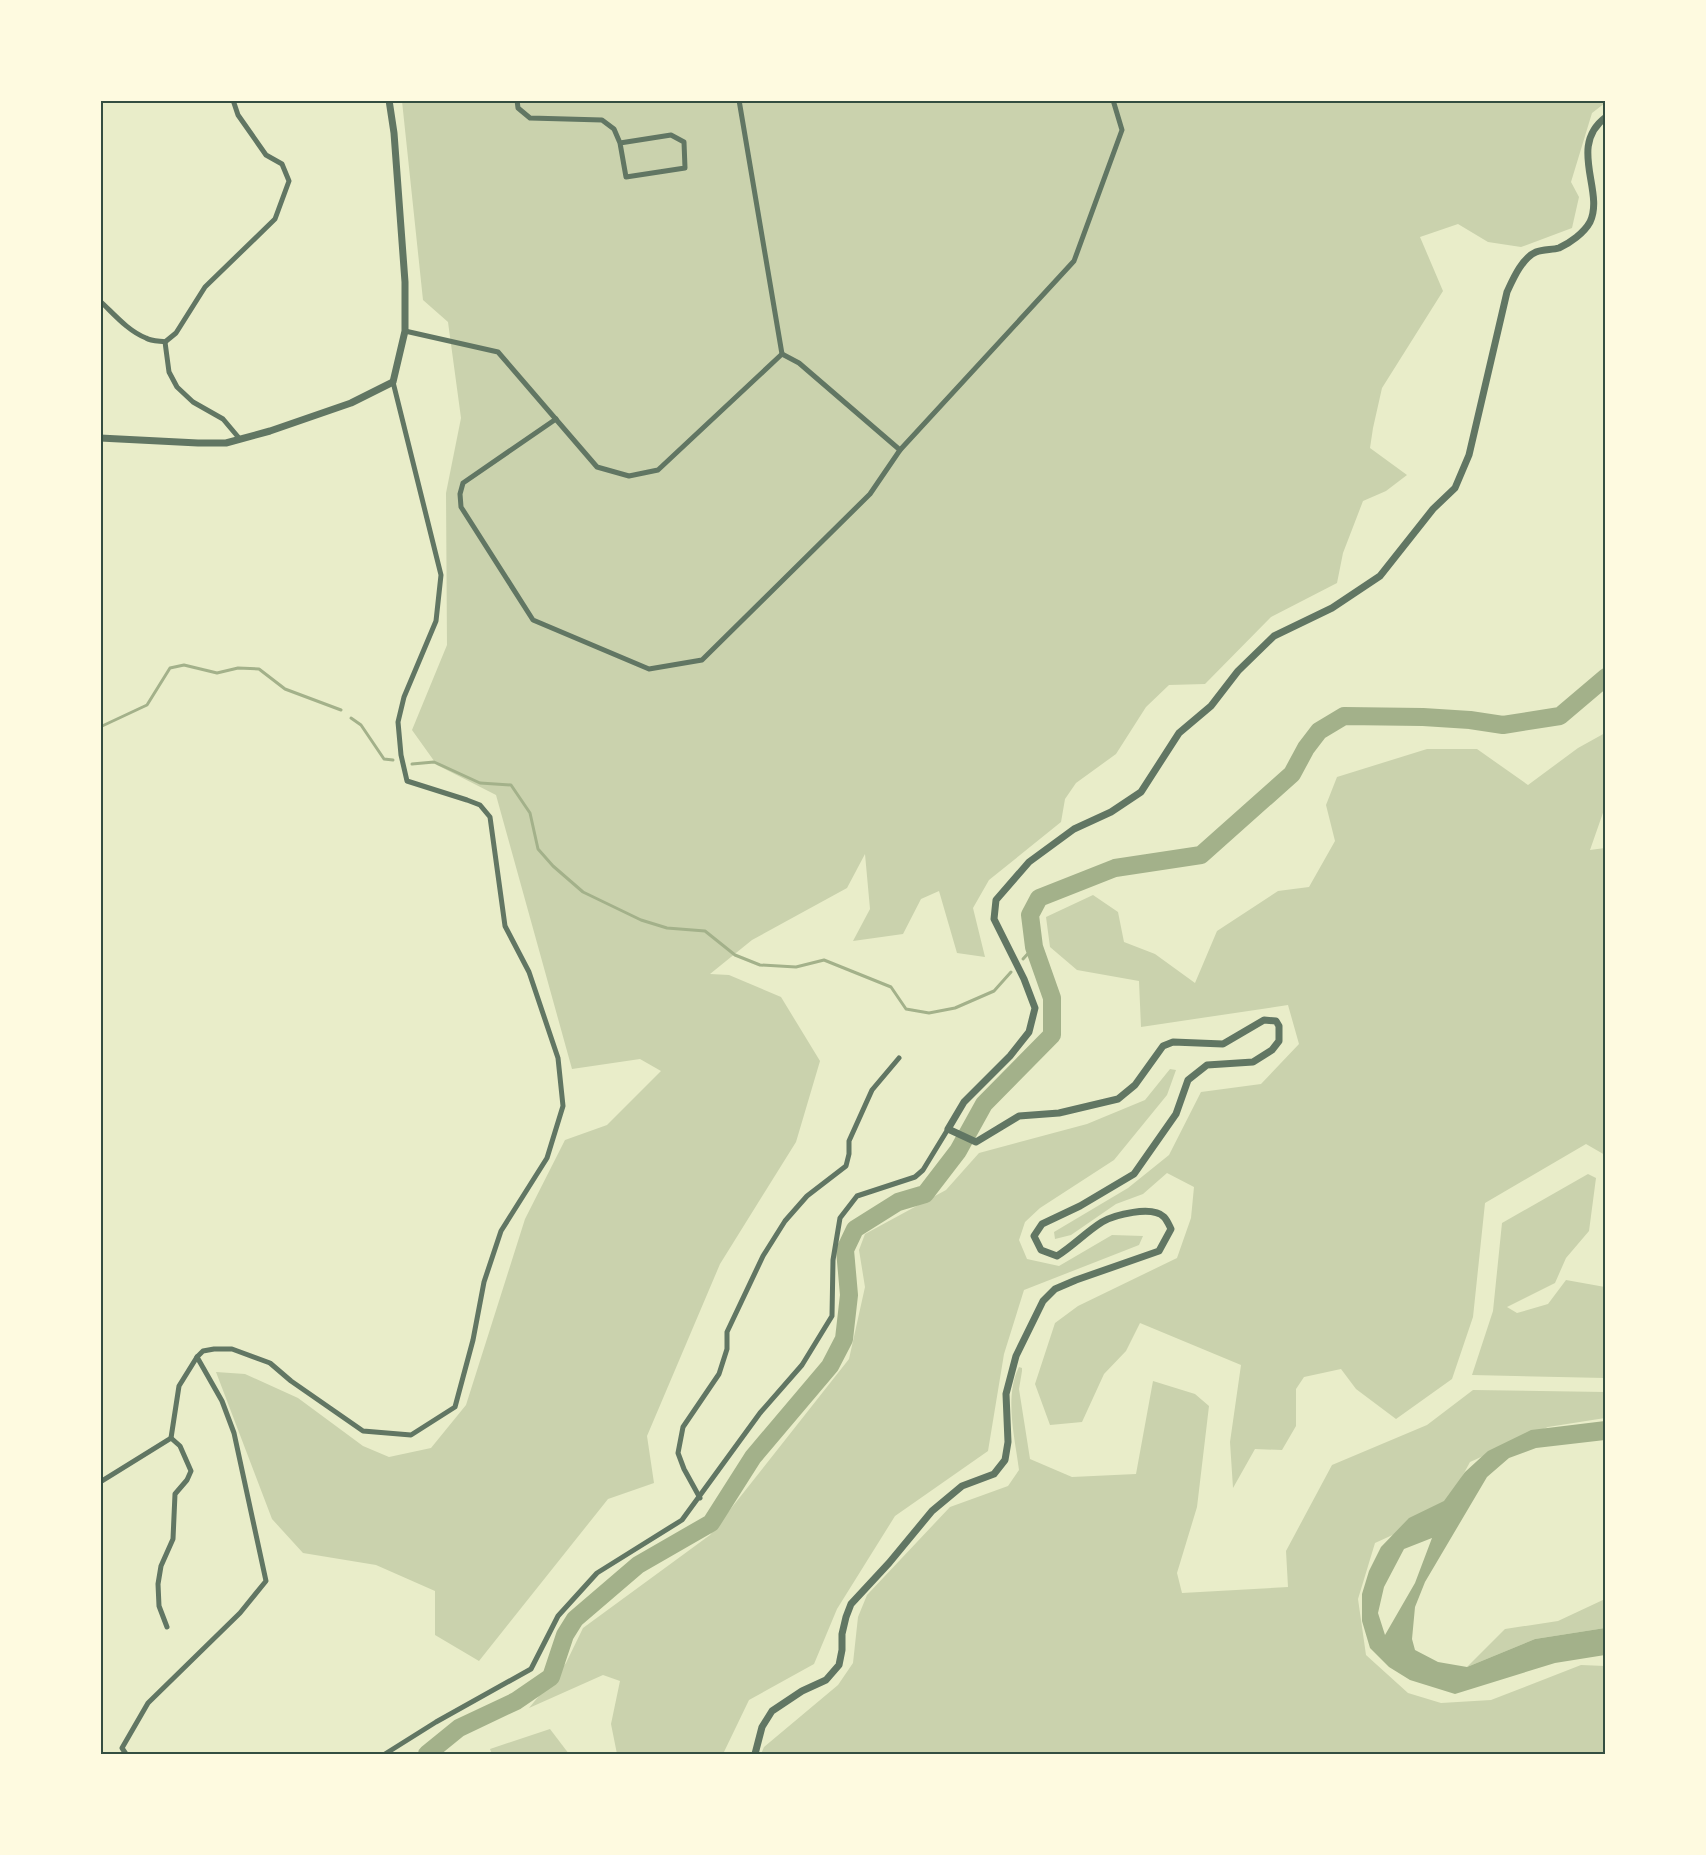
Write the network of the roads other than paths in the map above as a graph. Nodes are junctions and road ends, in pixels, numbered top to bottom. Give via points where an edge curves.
1 (233, 100) edge
2 (389, 100) edge
3 (517, 100) edge
4 (739, 100) edge
5 (1113, 100) edge
6 (1605, 117) edge
7 (620, 143) junction
8 (100, 301) edge
9 (405, 331) junction
10 (165, 342) junction
11 (782, 354) junction
12 (393, 382) junction
13 (556, 419) junction
14 (100, 438) edge
15 (239, 438) junction
16 (900, 450) junction
17 (899, 1058) dead end
18 (948, 1129) junction
19 (197, 1357) junction
20 (171, 1437) junction
21 (100, 1482) edge
22 (700, 1498) junction
23 (167, 1627) dead end
24 (126, 1755) edge
25 (385, 1755) edge
26 (755, 1755) edge

1 - 10 street via 238,116 266,155 282,164 289,181 275,219 205,287 177,333
2 - 9 street via 405,282
3 - 7 street via 518,108 530,118 602,120 614,129
4 - 11 street
5 - 16 street via 1122,130 1074,261
6 - 18 street via 1594,130 1587,150 1593,212 1590,223 1580,235 1558,248 1535,252 1518,268 1507,292 1468,455 1455,488 1433,509 1380,576 1332,608 1274,636 1210,706 1179,733 1141,792 1111,812 1074,829 1029,862 996,900 994,919 1035,1008 1029,1032 964,1102
7 - 7 street via 671,135 684,142 685,168 626,177
8 - 10 street via 124,325 147,339
9 - 12 street
9 - 13 street via 498,352
10 - 15 street via 169,372 177,387 193,402 223,419
11 - 13 street via 658,471 629,476 597,467
11 - 16 street via 799,363
12 - 15 street via 351,403
12 - 19 street via 441,575 436,621 404,697 398,722 407,781 480,805 490,817 506,926 529,972 558,1058 563,1106 547,1158 501,1231 484,1282 455,1407 411,1435 363,1431 270,1363 232,1349 203,1351
13 - 16 street via 463,483 461,507 533,620 649,669 702,660 870,494
14 - 15 street via 226,443
17 - 22 street via 872,1090 849,1141 846,1166 807,1196 763,1256 727,1332 727,1349 719,1374 683,1427 678,1453
18 - 22 street via 923,1170 857,1196 840,1218 833,1260 832,1316 802,1365 760,1413
18 - 26 street via 976,1143 1019,1116 1059,1113 1118,1099 1136,1085 1163,1046 1173,1042 1222,1044 1264,1020 1276,1021 1279,1026 1279,1041 1253,1062 1207,1065 1188,1080 1176,1114 1134,1174 1042,1224 1034,1236 1041,1250 1057,1256 1103,1221 1135,1212 1153,1211 1164,1216 1171,1229 1159,1251 1066,1284 1043,1300 1016,1356 1006,1395 1005,1460 994,1474 962,1486 932,1511 851,1604 842,1634 839,1665 826,1680 772,1711 762,1727
19 - 20 street via 179,1386
19 - 24 street via 222,1401 234,1433 266,1581 240,1613 148,1703 122,1748
20 - 21 street
20 - 23 street via 180,1446 191,1471 175,1494 173,1539 158,1584 159,1606
22 - 25 street via 682,1520 597,1573 558,1616 531,1669

